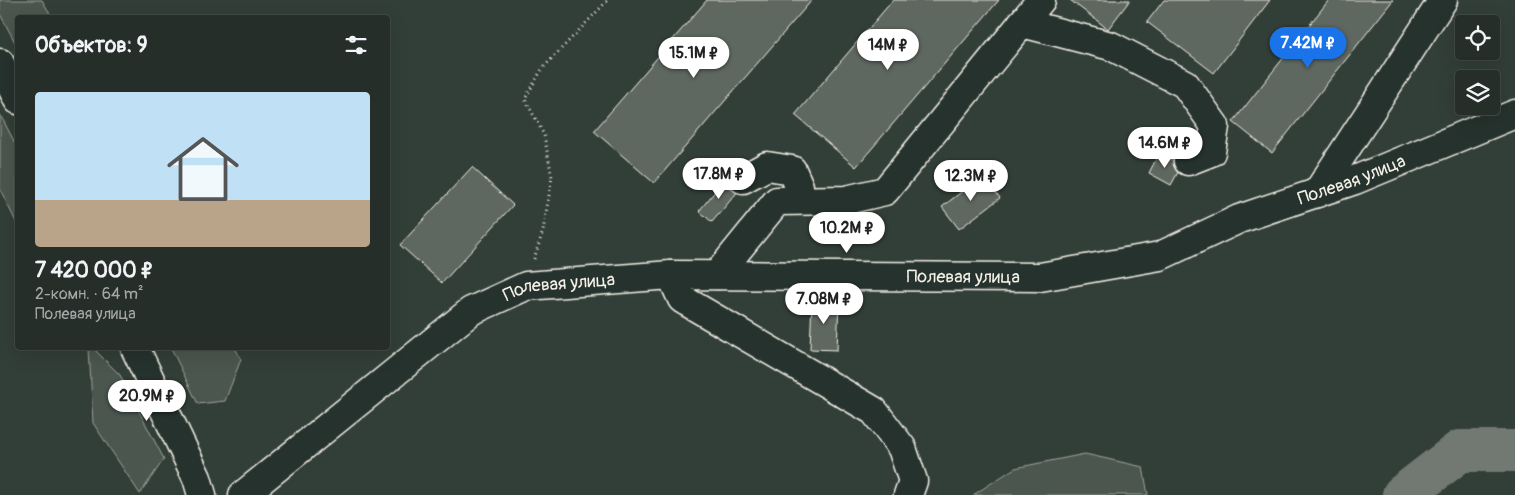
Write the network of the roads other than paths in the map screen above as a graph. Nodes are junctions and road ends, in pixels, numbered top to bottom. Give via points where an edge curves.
1 (1041, 0) edge
2 (1443, 0) edge
3 (1022, 23) junction
4 (0, 63) edge
5 (15, 94) edge
6 (1515, 114) edge
7 (1188, 161) dead end
8 (743, 179) dead end
9 (1317, 193) junction
10 (799, 200) junction
11 (671, 275) junction
12 (718, 275) junction
13 (136, 350) edge
14 (202, 495) edge
15 (243, 495) edge
16 (908, 495) edge

1 - 3 street
2 - 9 street
3 - 7 street via 1111,46 1185,84 1215,126 1211,152
3 - 10 street via 885,191 846,200
4 - 5 street
6 - 9 street, Полевая улица
8 - 10 street via 768,166 792,170 799,186
9 - 12 street, Полевая улица via 1239,219 1160,256 1040,278
10 - 12 street via 777,201
11 - 12 street, Полевая улица
11 - 15 street, Полевая улица via 526,286 471,311
11 - 16 street via 682,299 874,410 902,448 913,481
13 - 14 street

